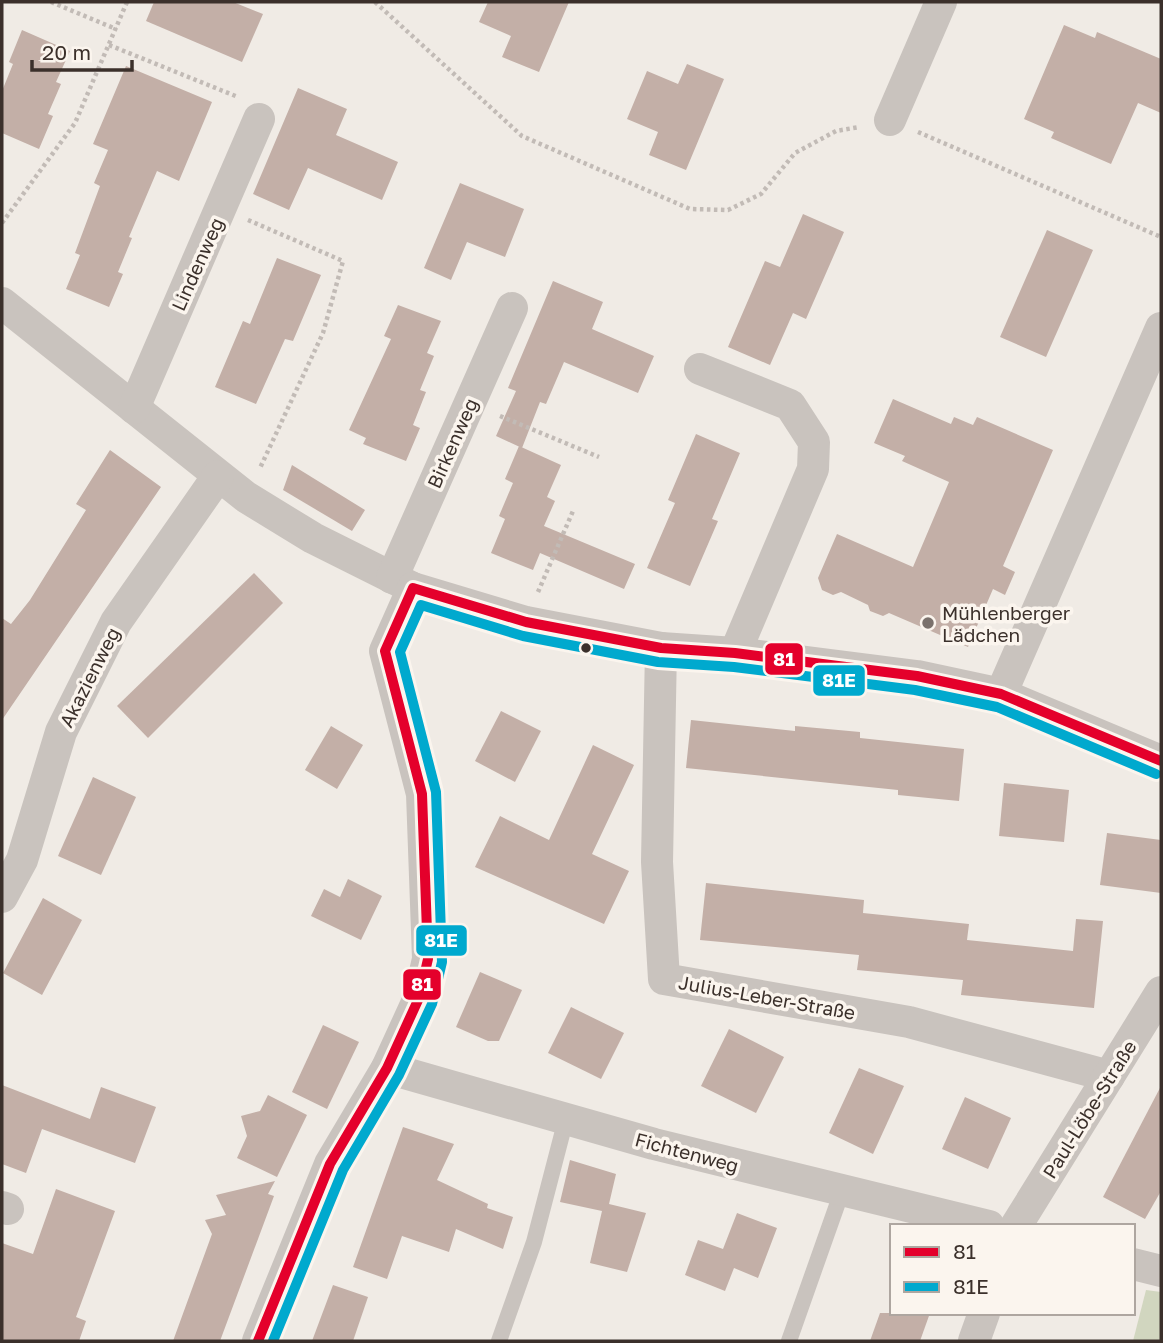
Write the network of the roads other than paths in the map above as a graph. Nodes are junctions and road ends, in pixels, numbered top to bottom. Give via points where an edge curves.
1 (941, 2) edge
2 (259, 119) road end
3 (890, 120) road end
4 (2, 303) edge
5 (512, 308) dead end
6 (1161, 328) edge
7 (700, 369) dead end
8 (134, 408) junction
9 (218, 476) junction
10 (402, 583) junction
11 (661, 648) junction
12 (734, 653) junction
13 (1001, 694) junction
14 (1161, 761) edge
15 (2, 897) edge
16 (1161, 992) edge
17 (387, 1068) junction
18 (1109, 1076) junction
19 (566, 1119) junction
20 (842, 1191) junction
21 (981, 1224) edge
22 (1017, 1224) edge
23 (1135, 1264) edge
24 (1161, 1271) edge
25 (983, 1315) edge
26 (258, 1341) edge
27 (499, 1341) edge
28 (789, 1341) edge
29 (974, 1341) edge

1 - 3 street
2 - 8 street, Lindenweg
4 - 8 street
5 - 10 street, Birkenweg via 470,403
6 - 13 street
7 - 12 street via 790,405 814,442 813,469
8 - 9 street
9 - 10 street via 313,538
9 - 15 street, Akazienweg via 116,622 61,732 22,859
10 - 11 street via 526,622
10 - 17 street, Birkenweg via 386,652 422,794 428,959 419,998
11 - 12 street
11 - 18 street, Julius-Leber-Straße via 657,862 664,979 909,1023
12 - 13 street via 917,676
13 - 14 street
16 - 18 street, Paul-Löbe-Straße
17 - 19 street, Fichtenweg
17 - 26 street, Birkenweg via 330,1164
18 - 22 street, Paul-Löbe-Straße
19 - 20 street, Fichtenweg
19 - 27 lane via 534,1242
20 - 21 street, Fichtenweg
20 - 28 lane
23 - 24 street
25 - 29 street

